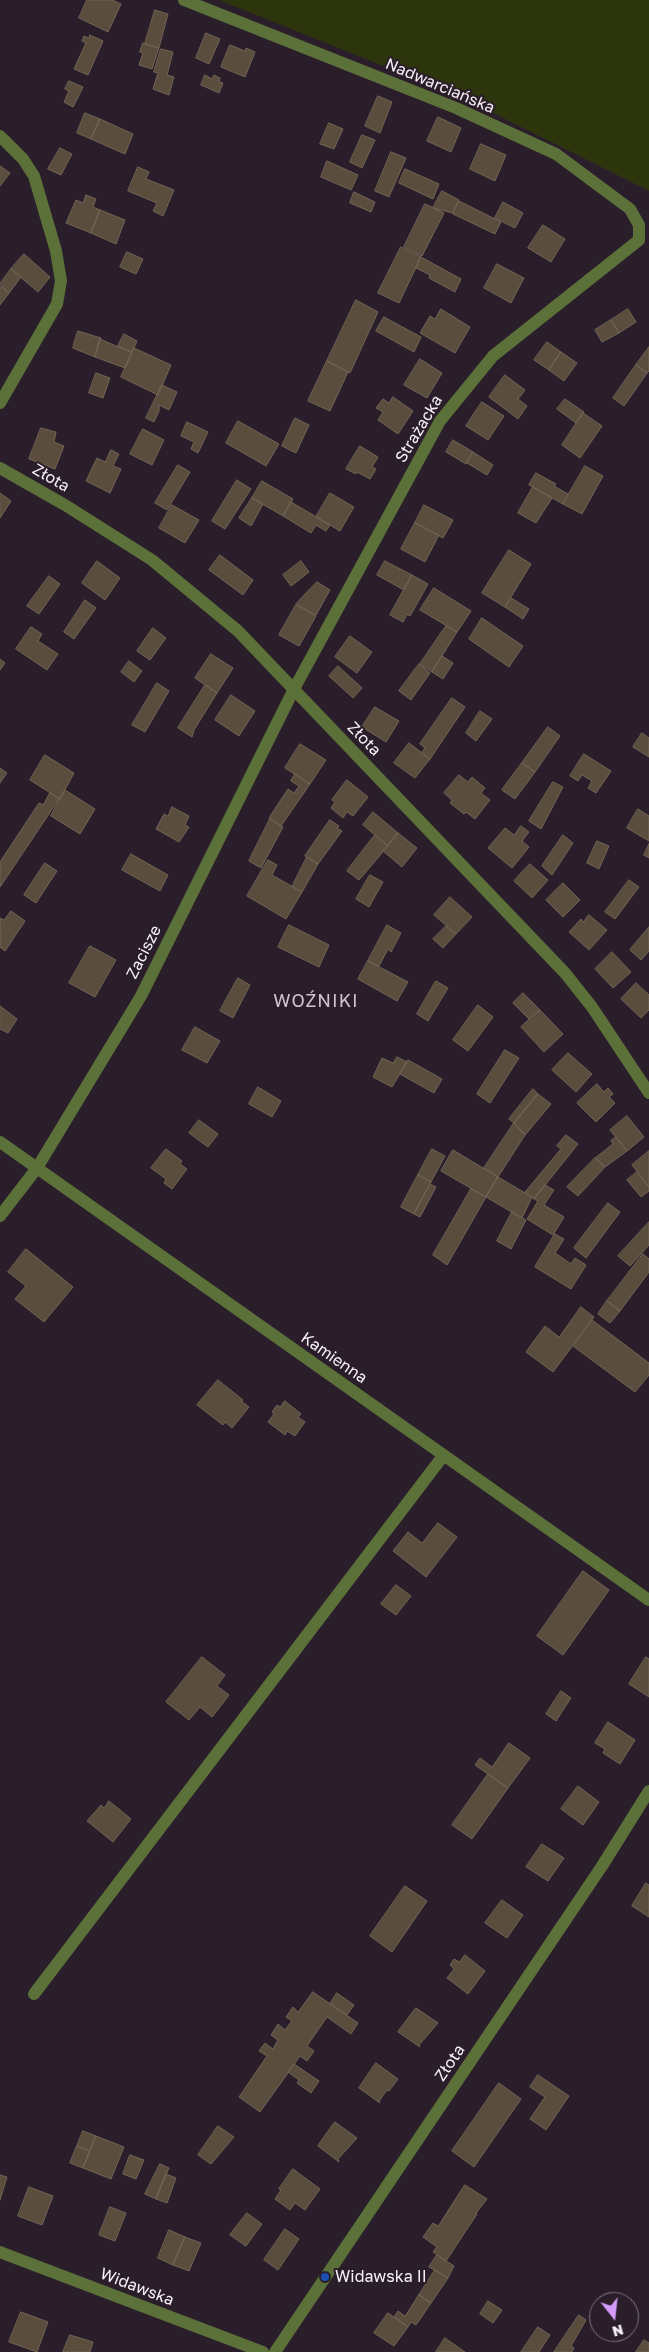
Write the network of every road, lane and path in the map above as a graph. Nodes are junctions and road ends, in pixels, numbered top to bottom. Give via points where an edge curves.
1 (184, 0) edge
2 (0, 136) edge
3 (644, 241) edge
4 (0, 404) edge
5 (0, 468) edge
6 (294, 689) junction
7 (649, 1093) edge
8 (0, 1142) edge
9 (37, 1168) junction
10 (0, 1216) edge
11 (443, 1456) junction
12 (649, 1600) edge
13 (649, 1791) edge
14 (34, 1994) dead end
15 (0, 2252) edge
16 (263, 2352) edge
17 (275, 2352) edge

1 - 3 street, Nadwarciańska via 456,108 556,154 630,209
2 - 4 street via 23,159 34,176 56,251 60,281 57,304
3 - 6 street, Strażacka via 493,356 458,396 440,421
5 - 6 street, Złota via 152,560 238,631
6 - 7 street, Złota via 564,973 592,1007
6 - 9 street, Zacisze via 141,996
8 - 9 street, Kamienna
9 - 10 street, Zacisze
9 - 11 street, Kamienna
11 - 12 street, Kamienna
11 - 14 street
13 - 17 street, Złota
15 - 16 street, Widawska

